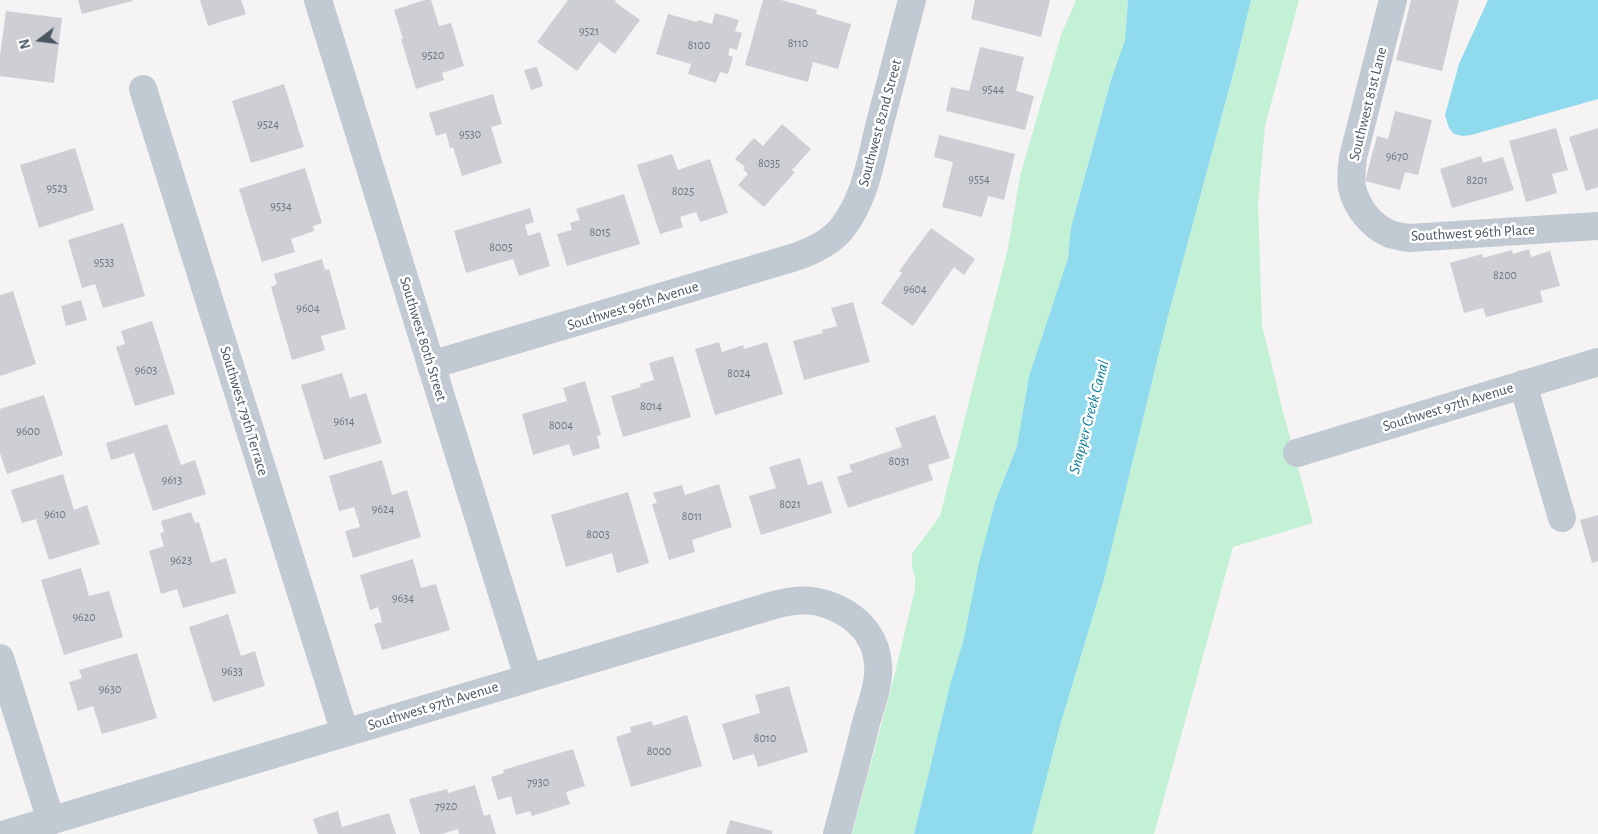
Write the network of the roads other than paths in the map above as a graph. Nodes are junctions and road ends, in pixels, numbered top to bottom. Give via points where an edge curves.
1 (318, 0) edge
2 (912, 0) edge
3 (1393, 0) edge
4 (143, 90) dead end
5 (1359, 207) joint
6 (1598, 226) edge
7 (831, 239) joint
8 (1598, 362) edge
9 (431, 365) junction
10 (1523, 384) junction
11 (1298, 453) dead end
12 (1562, 518) dead end
13 (0, 658) edge
14 (528, 678) junction
15 (345, 733) junction
16 (51, 821) junction
17 (6, 834) edge
18 (838, 834) edge

1 - 9 street, Southwest 80th Street
2 - 7 street, Southwest 82nd Street via 864,188 843,228
3 - 5 street, Southwest 81st Lane via 1353,157 1352,187
4 - 15 street, Southwest 79th Terrace
5 - 6 street, Southwest 96th Place via 1373,224 1410,238
7 - 9 street, Southwest 96th Avenue via 792,258
8 - 10 street, Southwest 97th Avenue
9 - 14 street, Southwest 80th Street
10 - 11 street, Southwest 97th Avenue
10 - 12 street
13 - 16 street
14 - 15 street, Southwest 97th Avenue
14 - 18 street, Southwest 97th Avenue via 794,600 813,600 833,606 852,617 869,636 879,669
15 - 16 street, Southwest 97th Avenue
16 - 17 street, Southwest 97th Avenue

